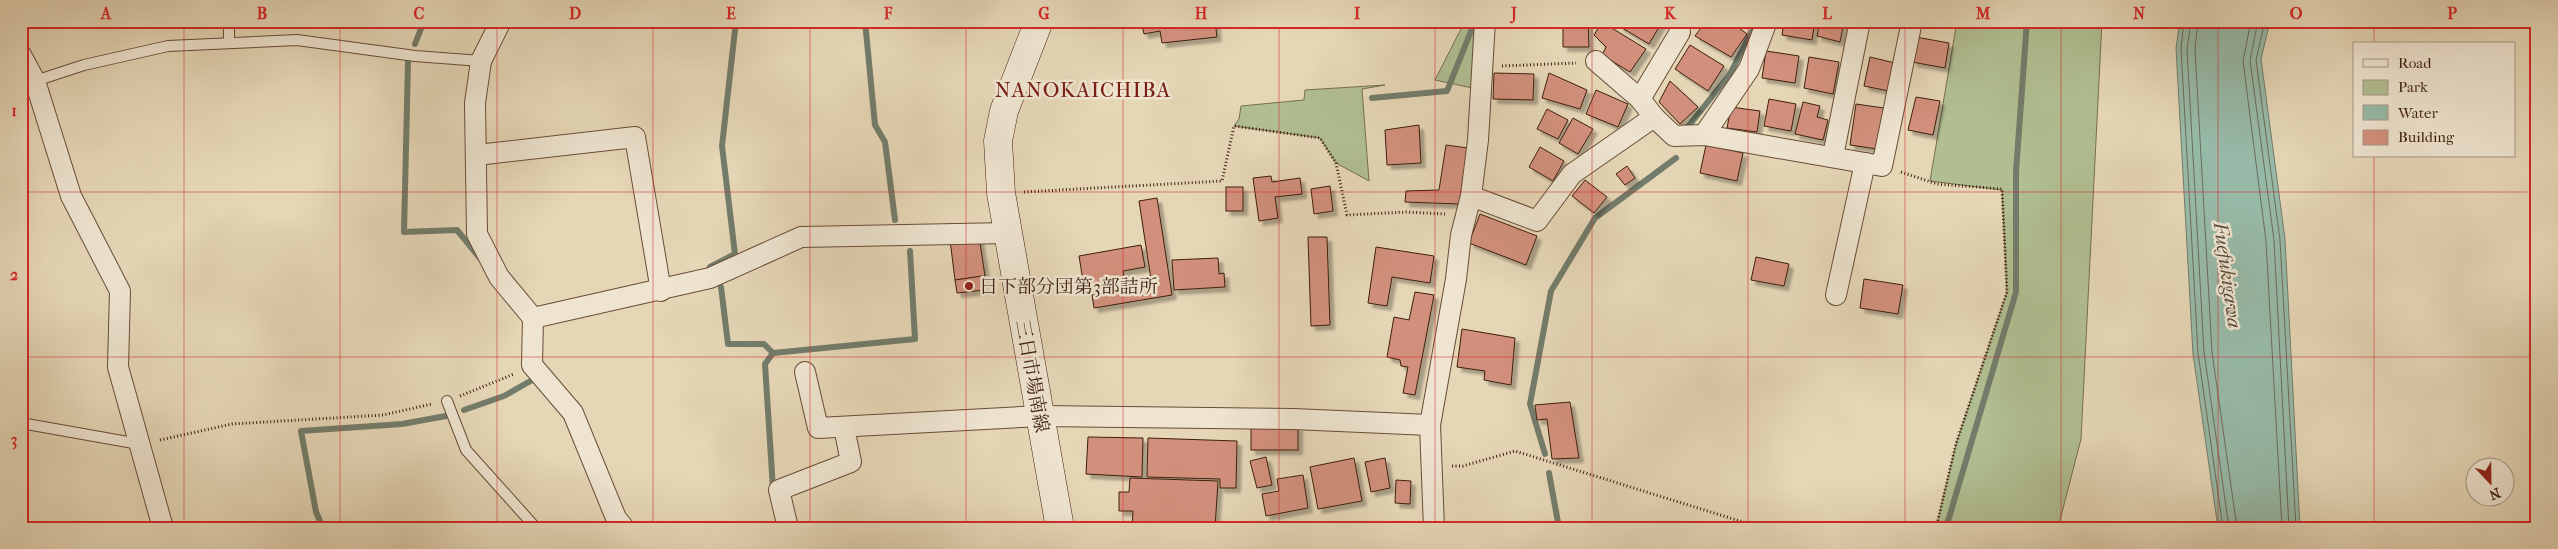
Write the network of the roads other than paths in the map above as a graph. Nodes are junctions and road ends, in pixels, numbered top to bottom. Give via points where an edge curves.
1 (229, 21) edge
2 (501, 21) edge
3 (1039, 21) edge
4 (1485, 21) edge
5 (1767, 21) edge
6 (1860, 21) edge
7 (1912, 21) edge
8 (1680, 32) dead end
9 (229, 43) junction
10 (21, 55) edge
11 (482, 61) junction
12 (1596, 61) road end
13 (35, 81) junction
14 (1640, 99) junction
15 (1654, 117) junction
16 (1704, 134) junction
17 (477, 155) junction
18 (1833, 156) junction
19 (1873, 165) junction
20 (1471, 196) junction
21 (1008, 233) junction
22 (662, 291) junction
23 (1836, 295) dead end
24 (533, 318) junction
25 (805, 372) dead end
26 (447, 401) road end
27 (1040, 416) junction
28 (21, 423) edge
29 (1430, 426) junction
30 (844, 427) junction
31 (139, 444) junction
32 (163, 528) edge
33 (536, 528) edge
34 (624, 528) edge
35 (788, 528) edge
36 (1060, 528) edge
37 (1434, 528) edge

1 - 9 lane
2 - 11 street
3 - 21 main road, 三日市場南線 via 1004,111 998,141 1001,193
4 - 20 street via 1478,140
5 - 16 street via 1749,69
6 - 18 street
7 - 19 street
8 - 14 street
9 - 11 lane via 297,40 415,56
9 - 13 lane via 168,46 84,65
10 - 13 street
11 - 17 street via 475,103
12 - 14 street
13 - 31 street via 71,196 120,291 118,367
14 - 15 street
15 - 16 street via 1674,136
15 - 20 street via 1572,174 1537,221
16 - 18 street
17 - 22 street via 635,137
17 - 24 street via 477,234 499,277
18 - 19 street
19 - 23 street
20 - 29 street
21 - 22 street via 802,237 710,278
21 - 27 main road, 三日市場南線
22 - 24 street via 614,298
24 - 34 street via 532,365 573,413 616,518
25 - 30 street via 818,428
26 - 33 lane via 466,450
27 - 29 street via 1293,419
27 - 30 street
27 - 36 main road, 三日市場南線
28 - 31 lane
29 - 37 street
30 - 35 street via 851,462 779,490
31 - 32 street

